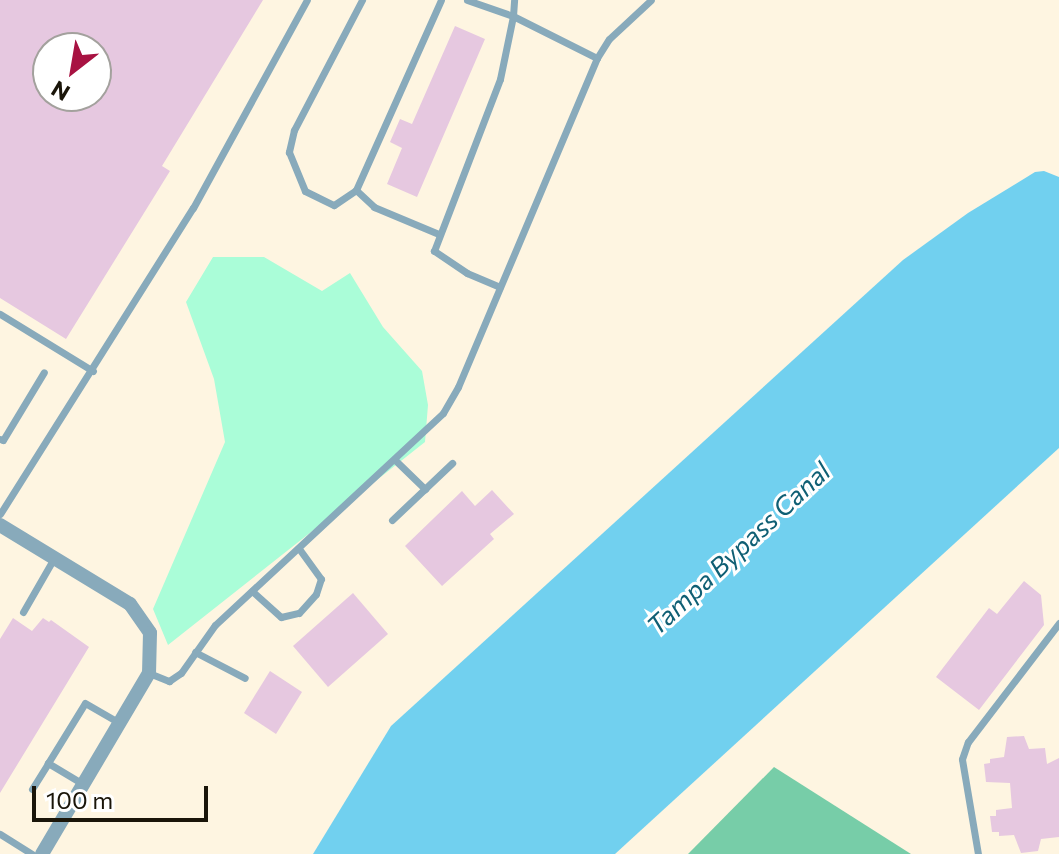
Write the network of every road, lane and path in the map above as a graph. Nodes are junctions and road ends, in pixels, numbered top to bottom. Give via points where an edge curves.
1 (307, 0) edge
2 (362, 0) edge
3 (441, 0) edge
4 (467, 0) edge
5 (514, 0) edge
6 (651, 0) edge
7 (513, 16) junction
8 (597, 58) junction
9 (356, 190) junction
10 (439, 234) junction
11 (500, 287) junction
12 (0, 314) edge
13 (93, 371) junction
14 (44, 372) dead end
15 (0, 439) edge
16 (395, 460) junction
17 (452, 463) dead end
18 (425, 489) junction
19 (0, 514) edge
20 (392, 520) dead end
21 (0, 525) edge
22 (299, 549) junction
23 (54, 558) junction
24 (252, 591) junction
25 (23, 612) dead end
26 (1059, 623) edge
27 (195, 652) junction
28 (149, 673) junction
29 (245, 678) dead end
30 (119, 723) junction
31 (48, 763) junction
32 (83, 784) junction
33 (32, 789) dead end
34 (0, 834) edge
35 (32, 854) edge
36 (42, 854) edge
37 (978, 854) edge

1 - 13 lane via 193,208
2 - 9 lane via 294,130 289,152 305,191 334,205
3 - 9 lane
4 - 7 lane
5 - 7 lane
6 - 8 lane via 609,39
7 - 8 lane
7 - 10 lane via 500,79
8 - 11 lane
9 - 10 lane via 374,207
10 - 11 lane via 434,251
11 - 16 lane via 450,403
12 - 13 lane
13 - 19 lane
14 - 15 lane
16 - 18 lane
16 - 22 lane
17 - 18 lane
18 - 20 lane
21 - 23 street
22 - 24 lane
22 - 24 lane via 321,579 299,613 281,617
23 - 25 lane
23 - 28 street via 130,604 150,633
24 - 27 lane
26 - 37 lane via 968,742 962,759
27 - 28 lane via 169,681
27 - 29 lane
28 - 30 street
30 - 31 lane via 85,703
30 - 32 street
31 - 32 lane
31 - 33 lane
32 - 36 street
34 - 35 lane

